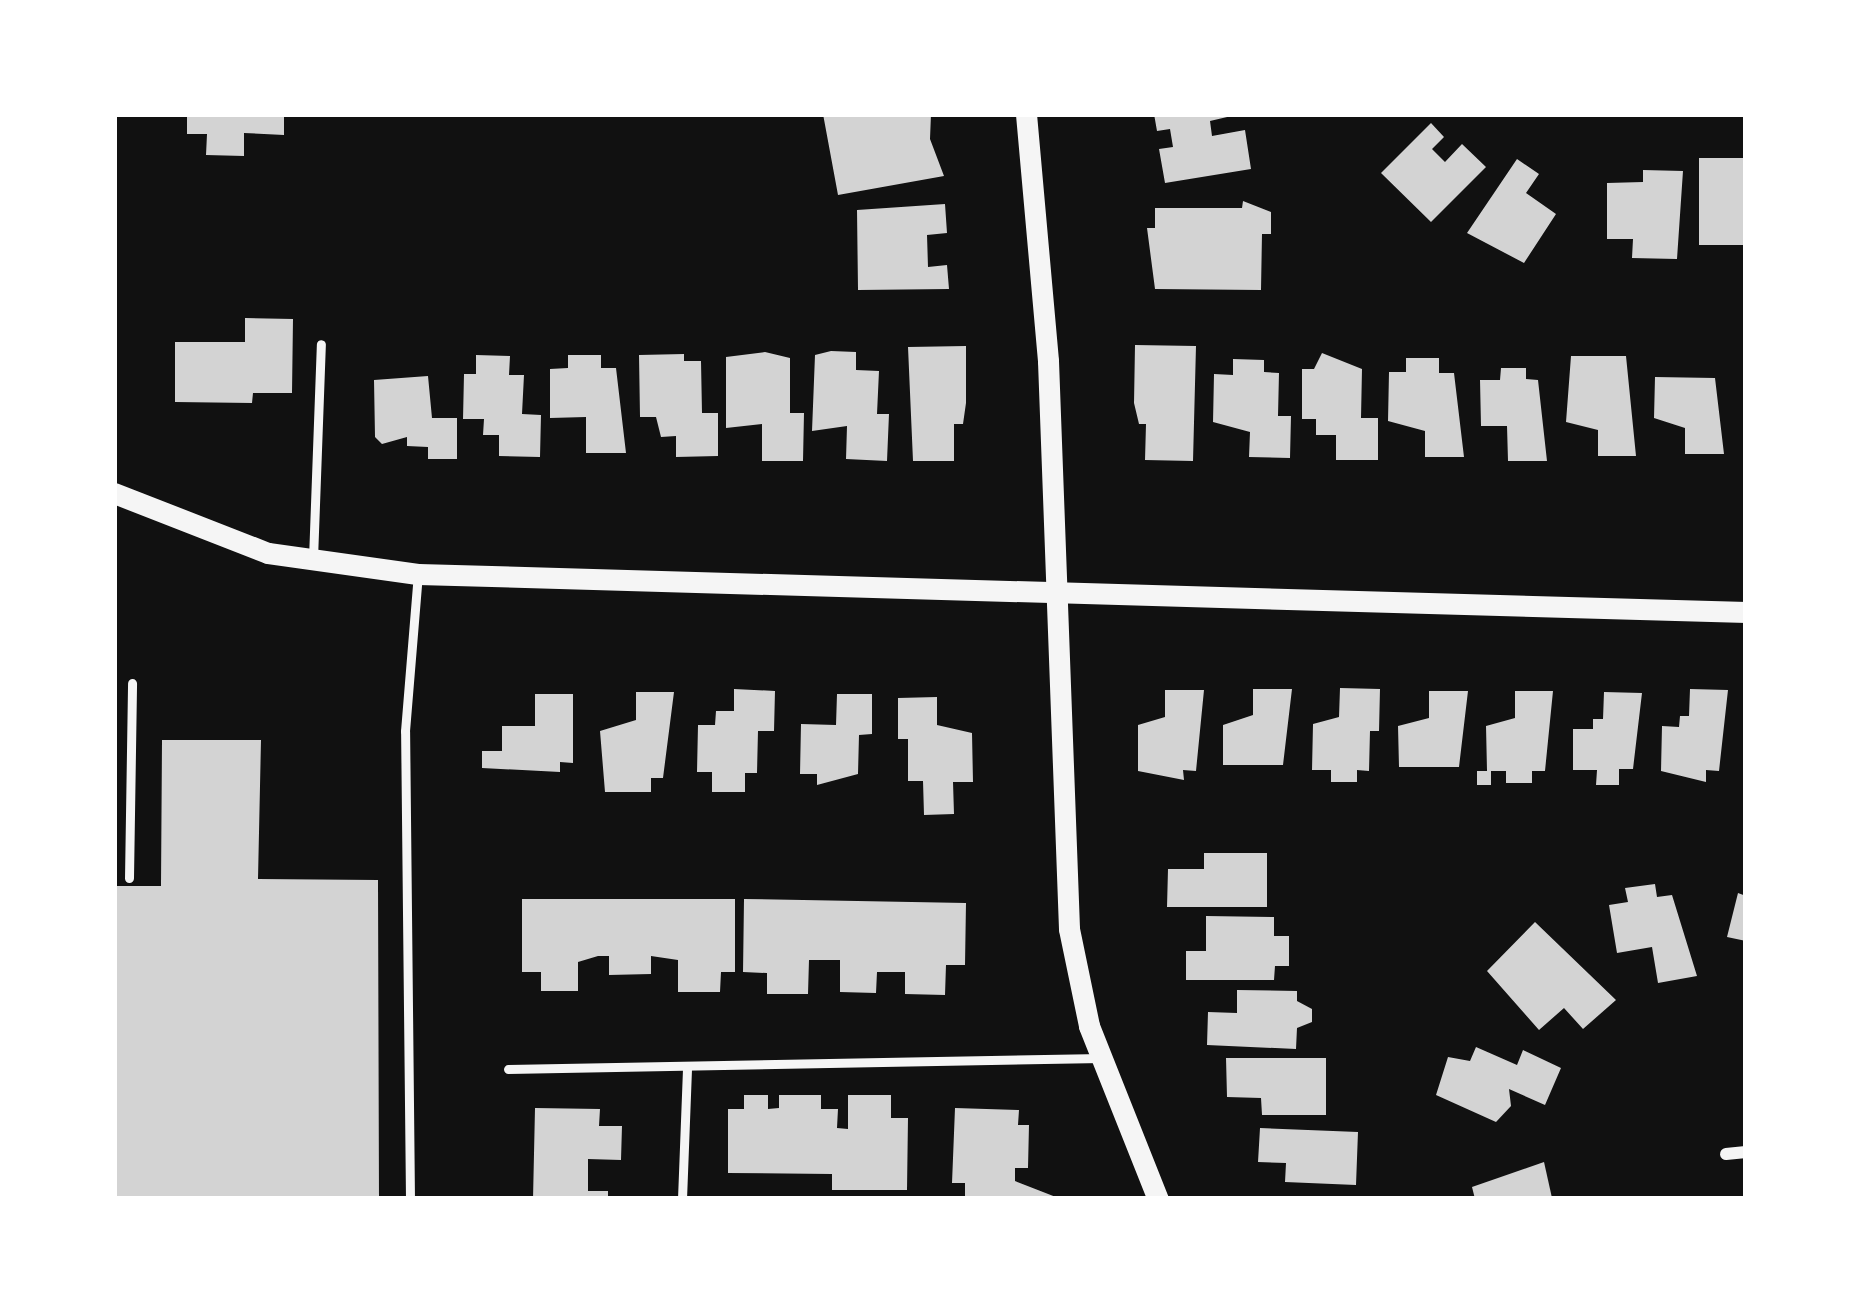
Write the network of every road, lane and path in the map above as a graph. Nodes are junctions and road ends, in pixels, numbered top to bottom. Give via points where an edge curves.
1 (1026, 114) edge
2 (321, 344) dead end
3 (114, 493) edge
4 (313, 559) junction
5 (418, 574) junction
6 (1050, 591) junction
7 (1746, 611) edge
8 (132, 683) dead end
9 (129, 878) dead end
10 (1102, 1058) junction
11 (687, 1066) junction
12 (508, 1069) dead end
13 (1746, 1152) edge
14 (1726, 1154) dead end
15 (410, 1199) edge
16 (682, 1199) edge
17 (1158, 1199) edge

1 - 6 street via 1048,361
2 - 4 lane
3 - 4 street via 268,553
4 - 5 street
5 - 6 street
5 - 15 lane via 405,731
6 - 7 street
6 - 10 street via 1069,929
8 - 9 lane
10 - 11 lane
10 - 17 street
11 - 12 lane
11 - 16 lane
13 - 14 street

